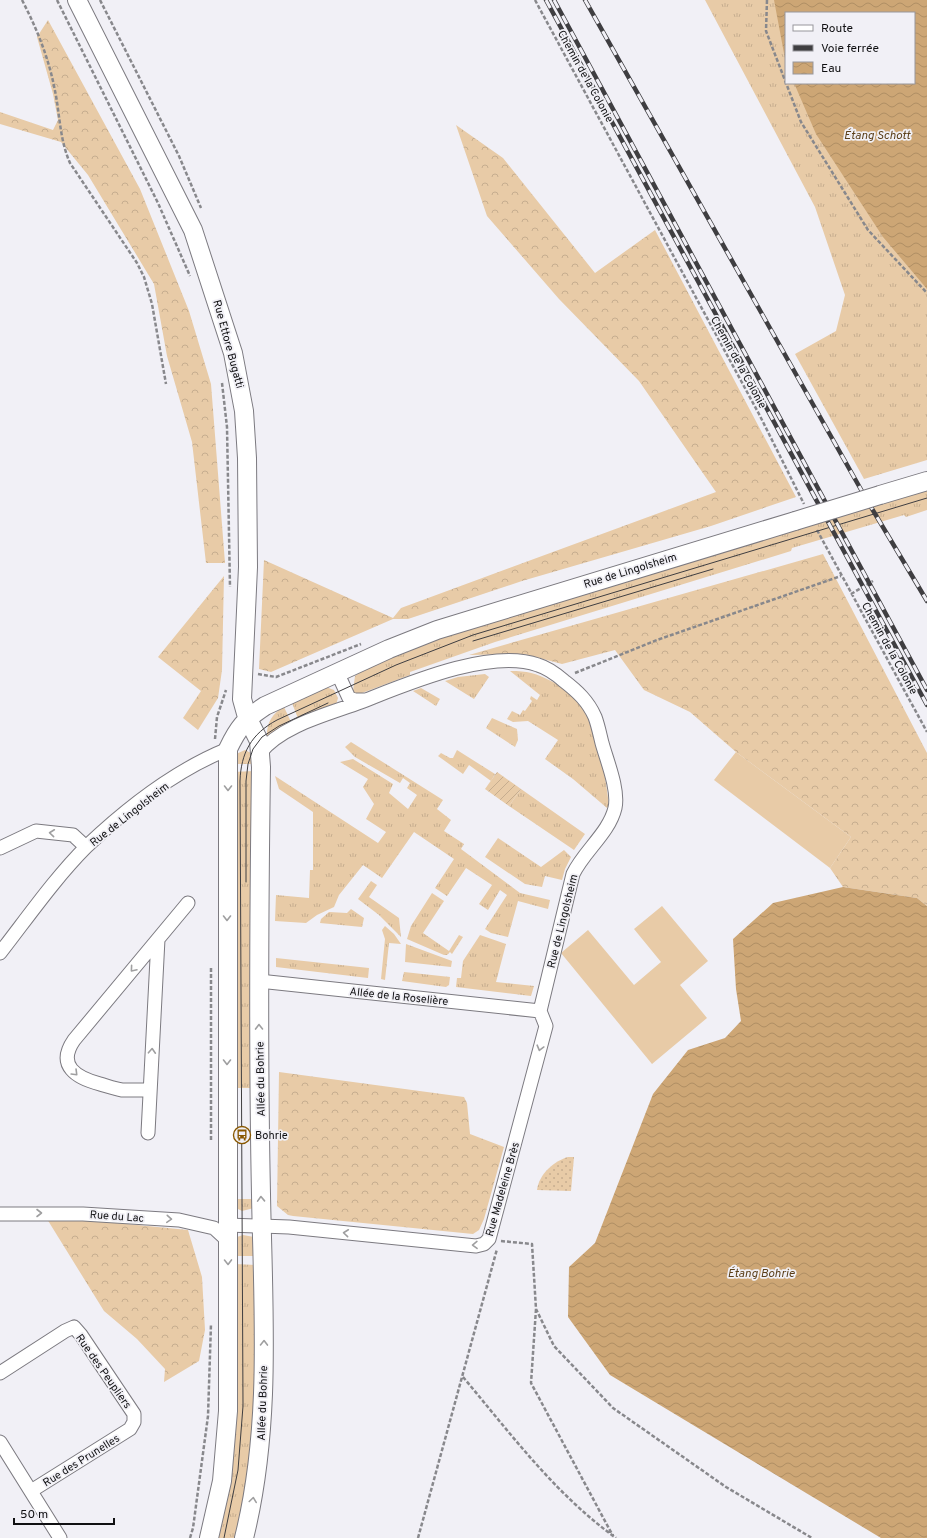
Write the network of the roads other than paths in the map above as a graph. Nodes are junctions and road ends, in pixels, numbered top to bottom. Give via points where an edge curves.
1 (77, 0) edge
2 (927, 481) edge
3 (337, 672) junction
4 (367, 700) junction
5 (248, 718) junction
6 (222, 751) junction
7 (260, 753) junction
8 (86, 847) junction
9 (0, 848) edge
10 (188, 903) dead end
11 (158, 939) junction
12 (0, 953) edge
13 (259, 981) junction
14 (540, 1011) junction
15 (150, 1090) junction
16 (148, 1133) dead end
17 (0, 1214) edge
18 (262, 1225) junction
19 (227, 1232) junction
20 (0, 1373) edge
21 (130, 1430) joint
22 (0, 1442) edge
23 (31, 1490) junction
24 (60, 1538) edge
25 (209, 1538) edge
26 (244, 1538) edge

1 - 5 main road, Rue Ettore Bugatti via 193,230 235,360 244,410 247,458 248,567 242,699
2 - 3 main road, Rue de Lingolsheim, bridge via 437,630
3 - 4 street via 349,698
3 - 5 main road, Rue de Lingolsheim via 265,706
4 - 7 street, Rue de Lingolsheim via 282,734
4 - 14 street, Rue de Lingolsheim via 445,671 492,662 530,663 548,669 561,678 582,697 595,718 616,799 607,825 573,874
5 - 6 main road, Rue de Lingolsheim
5 - 7 main road, Allée du Bohrie
6 - 8 street, Rue de Lingolsheim via 151,794
6 -> 19 main road
7 - 13 main road, Allée du Bohrie
8 -> 9 street via 74,835 36,831
8 - 12 street, Rue de Lingolsheim
10 - 11 street
15 -> 11 street
11 -> 15 street via 74,1040 67,1054 69,1065 84,1080 121,1090
13 - 14 street, Allée de la Roselière
18 -> 13 main road, Allée du Bohrie
14 -> 18 street, Rue Madeleine Brès via 546,1026 489,1239 484,1244 476,1246
15 - 16 street
17 -> 19 street, Rue du Lac via 83,1214 179,1220
18 - 19 street, Rue Madeleine Brès
26 -> 18 main road, Allée du Bohrie via 261,1442 264,1342
19 -> 25 main road via 229,1345 226,1445 222,1481
20 - 21 street, Rue des Peupliers via 65,1331 74,1328 134,1414
21 - 23 street, Rue des Prunelles
22 - 23 street
23 - 24 street

